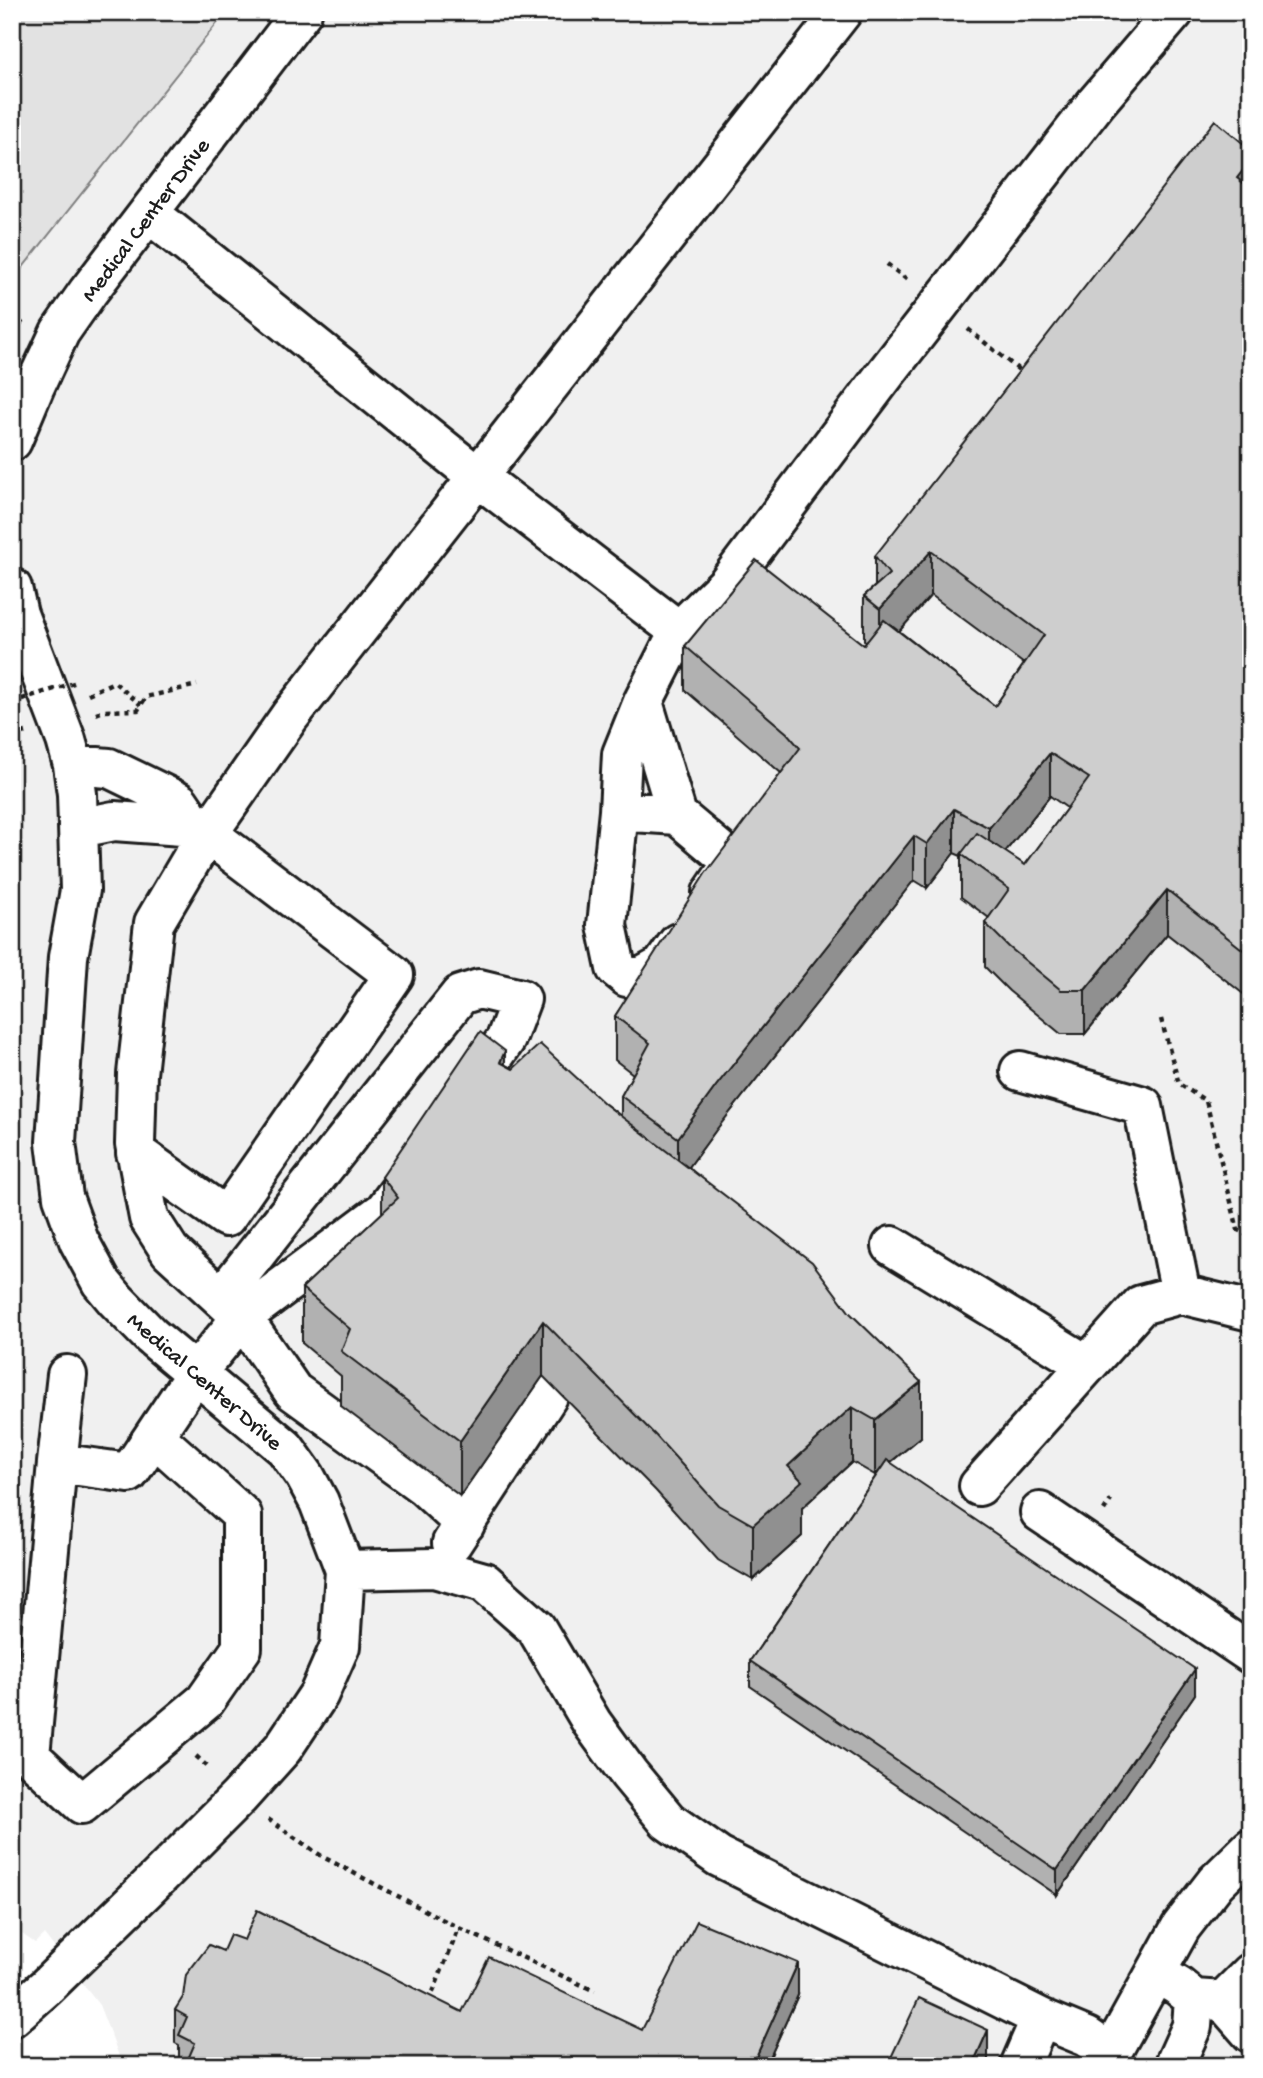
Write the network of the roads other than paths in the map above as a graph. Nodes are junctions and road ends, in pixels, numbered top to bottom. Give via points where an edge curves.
1 (302, 12) edge
2 (842, 12) edge
3 (1174, 12) edge
4 (149, 213) junction
5 (15, 423) edge
6 (478, 477) junction
7 (12, 589) edge
8 (679, 631) junction
9 (643, 702) junction
10 (72, 765) junction
11 (619, 811) junction
12 (677, 815) junction
13 (79, 828) junction
14 (202, 831) junction
15 (1020, 1071) dead end
16 (136, 1153) junction
17 (892, 1245) dead end
18 (1181, 1294) junction
19 (231, 1307) junction
20 (1251, 1311) edge
21 (1087, 1365) junction
22 (196, 1373) junction
23 (67, 1375) dead end
24 (548, 1396) dead end
25 (154, 1436) junction
26 (57, 1463) junction
27 (979, 1486) dead end
28 (1040, 1512) dead end
29 (465, 1524) junction
30 (435, 1568) junction
31 (345, 1570) junction
32 (1251, 1654) edge
33 (1251, 1848) edge
34 (1156, 1973) junction
35 (1251, 1973) edge
36 (1208, 2000) junction
37 (12, 2017) edge
38 (1041, 2018) junction
39 (1251, 2032) edge
40 (1107, 2059) edge
41 (1183, 2060) edge
42 (1020, 2066) edge

1 - 4 street, Medical Center Drive
2 - 6 street
3 - 8 street via 1088,113 727,584
4 - 5 street, Medical Center Drive via 60,332
4 - 6 street
6 - 8 street
6 - 14 street
7 - 10 street, Medical Center Drive
8 - 9 street
9 - 11 street via 622,754
9 - 12 street
10 - 13 street, Medical Center Drive
10 - 14 street via 109,768 179,802
11 - 12 street
11 - 12 street via 607,925 616,968 627,977 642,977 662,967 733,862
13 - 14 street via 114,821
13 - 22 street, Medical Center Drive via 80,890 68,957 56,1142 63,1197 101,1282 150,1336
14 - 16 street via 154,923 137,1074
14 - 16 street via 394,975 226,1217
15 - 18 street via 1143,1106
16 - 19 street via 149,1218 170,1251
17 - 21 street
18 - 20 street
18 - 21 street via 1141,1305
19 - 19 street via 460,995 479,989 521,999 506,1040 384,1211
19 - 22 street
19 - 29 street via 293,1391 424,1486
21 - 27 street
22 - 25 street
22 - 31 street, Medical Center Drive via 285,1448 319,1502
23 - 26 street
24 - 29 street
25 - 26 street via 129,1472
25 - 26 street via 242,1515 242,1648 205,1701 82,1804 30,1756
28 - 32 street
29 - 30 street
30 - 31 street
30 - 38 street via 484,1583 536,1628 592,1723 668,1821 719,1857
31 - 37 street, Medical Center Drive via 340,1646 319,1695 283,1748 158,1878
33 - 34 street via 1216,1882 1181,1927
34 - 36 street
34 - 40 street
35 - 36 street
36 - 39 street
36 - 41 street via 1192,2026
38 - 40 street via 1087,2037
38 - 42 street

